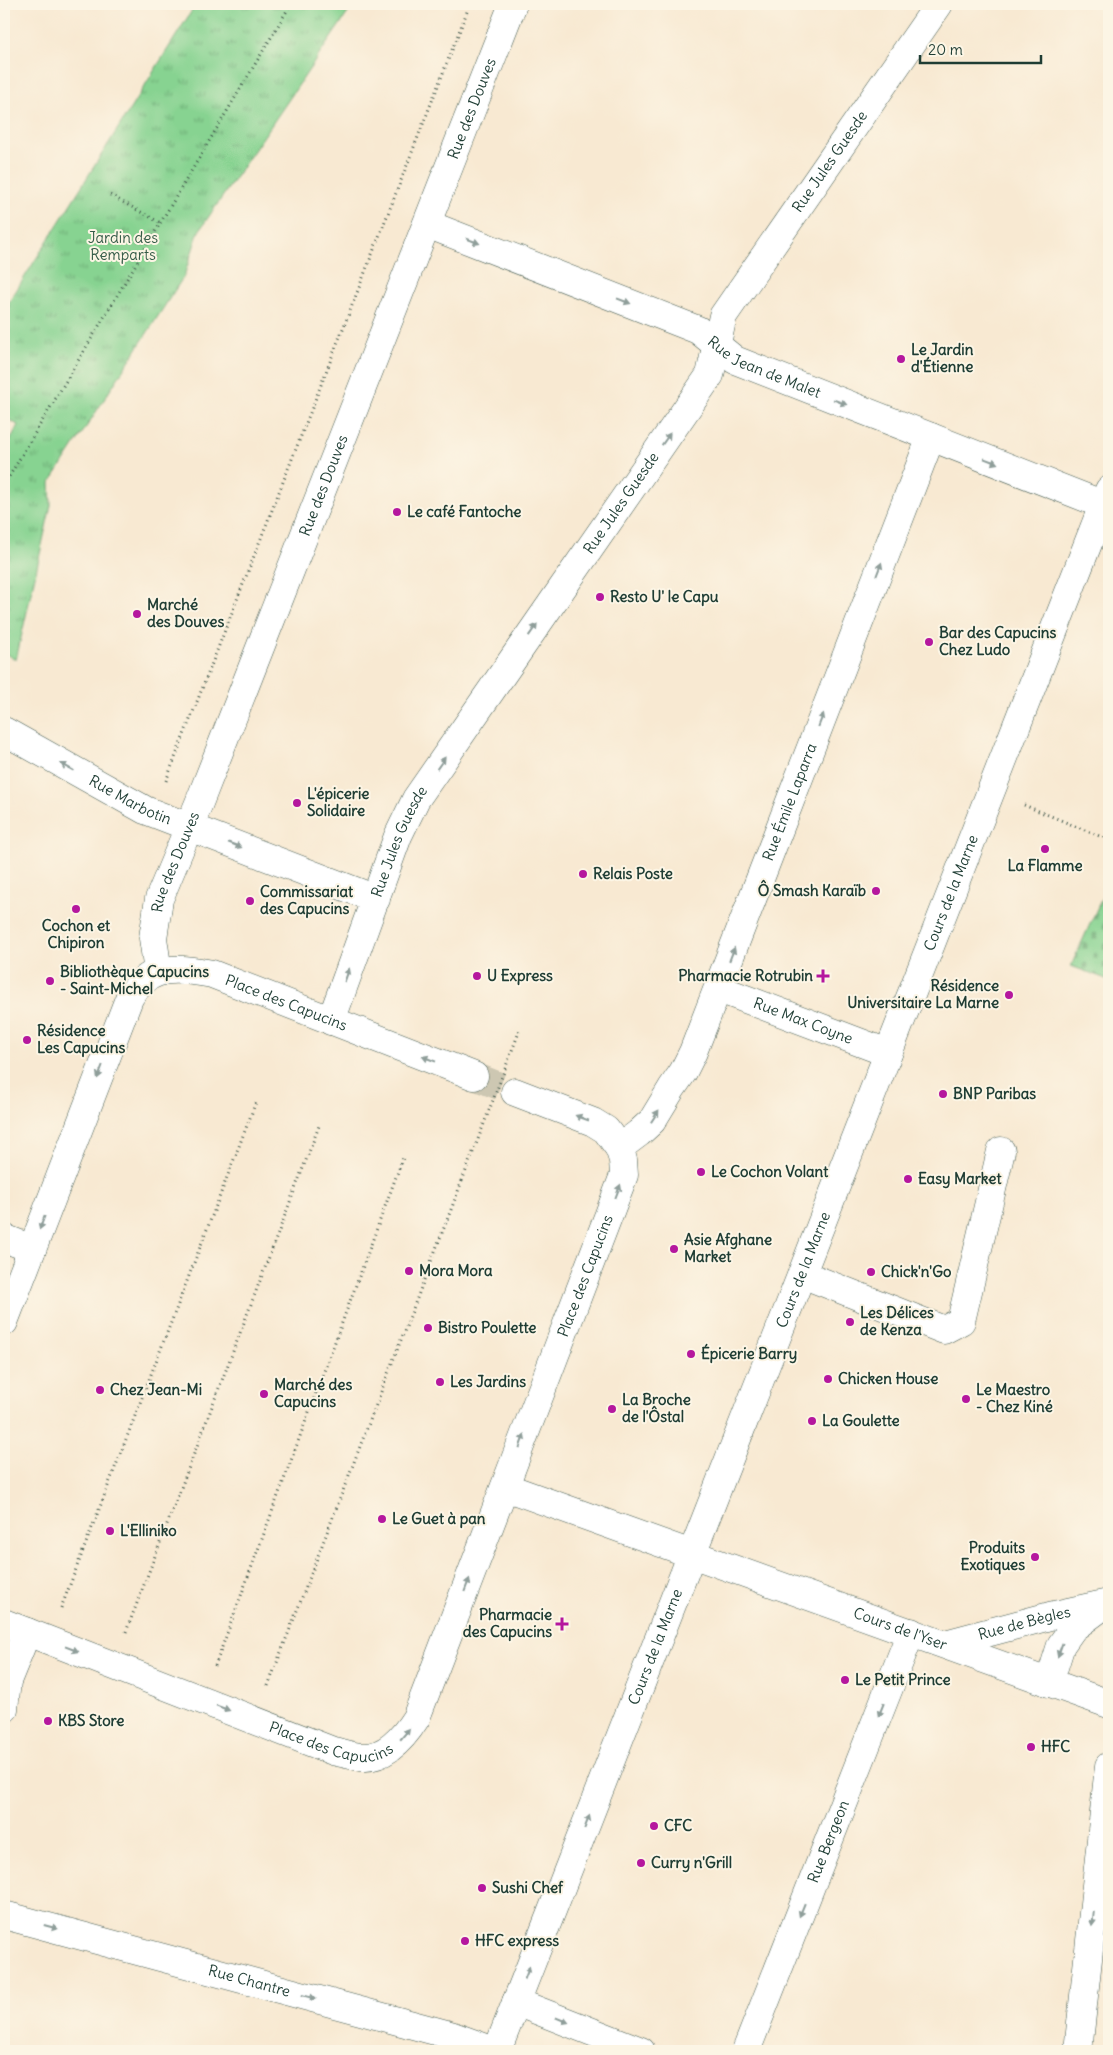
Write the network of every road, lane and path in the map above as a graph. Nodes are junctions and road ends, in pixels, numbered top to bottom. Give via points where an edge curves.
1 (291, 4) edge
2 (470, 4) edge
3 (513, 4) edge
4 (939, 4) edge
5 (110, 195) dead end
6 (159, 222) junction
7 (428, 224) junction
8 (717, 346) junction
9 (931, 437) junction
10 (4, 485) edge
11 (1106, 497) edge
12 (4, 731) edge
13 (991, 792) junction
14 (153, 813) junction
15 (189, 828) junction
16 (1109, 840) edge
17 (376, 899) junction
18 (158, 972) junction
19 (719, 989) junction
20 (331, 1021) junction
21 (520, 1027) dead end
22 (888, 1053) junction
23 (474, 1076) tunnel mouth
24 (515, 1092) tunnel mouth
25 (256, 1102) dead end
26 (319, 1126) dead end
27 (619, 1148) junction
28 (1001, 1150) dead end
29 (403, 1158) dead end
30 (4, 1238) edge
31 (32, 1249) junction
32 (802, 1274) junction
33 (6, 1307) edge
34 (505, 1486) junction
35 (692, 1554) junction
36 (1107, 1603) edge
37 (61, 1608) dead end
38 (15, 1627) edge
39 (126, 1632) dead end
40 (911, 1632) junction
41 (944, 1644) junction
42 (215, 1666) dead end
43 (1049, 1683) junction
44 (268, 1686) dead end
45 (1109, 1704) edge
46 (4, 1709) edge
47 (1109, 1766) edge
48 (4, 1915) edge
49 (516, 2002) junction
50 (495, 2051) edge
51 (641, 2051) edge
52 (746, 2051) edge
53 (1078, 2051) edge

1 - 6 path
2 - 14 path
3 - 7 street, Rue des Douves
4 - 8 street, Rue Jules Guesde via 723,316
5 - 6 path
6 - 10 path
7 -> 8 street, Rue Jean de Malet via 698,330
7 - 15 street, Rue des Douves
8 -> 9 street, Rue Jean de Malet via 734,360
17 -> 8 street, Rue Jules Guesde via 398,836 416,799 710,375
9 -> 11 street, Rue Jean de Malet
19 -> 9 street, Rue Émile Laparra
11 - 13 street, Cours de la Marne
14 -> 12 street, Rue Marbotin
13 - 16 path
13 - 22 street, Cours de la Marne
14 - 15 street, Rue Marbotin
15 -> 17 street, Rue Marbotin
15 - 18 street, Rue des Douves via 159,899 153,938
20 -> 17 street, Rue Jules Guesde
18 - 20 street, Place des Capucins via 186,969 212,974
18 -> 31 street, Place des Capucins via 143,980 130,996
19 - 22 street, Rue Max Coyne
27 -> 19 street, Rue Émile Laparra via 652,1121 683,1072
23 -> 20 street, Place des Capucins
21 - 44 path, bridge
22 - 32 street, Cours de la Marne
27 -> 24 street, Place des Capucins via 606,1130 592,1122
25 - 37 path
26 - 39 path
34 -> 27 street, Place des Capucins via 624,1175 624,1160
28 - 32 street via 961,1321 944,1330
29 - 42 path
30 - 31 street
31 - 33 street, Place des Capucins
32 - 35 street, Cours de la Marne
34 - 35 street
38 -> 34 street, Place des Capucins via 333,1751 362,1757 385,1752 404,1737 416,1718
35 - 40 street, Cours de l'Yser
49 -> 35 street, Cours de la Marne
36 - 41 street, Rue de Bègles
36 -> 43 street, Rue de Bègles via 1073,1628 1061,1645
38 - 46 street
40 - 41 street, Cours de l'Yser
40 -> 52 street, Rue Bergeon
41 - 43 street, Cours de l'Yser
43 - 45 street, Cours de l'Yser
47 -> 53 street
48 -> 50 street, Rue Chantre via 450,2035
49 - 50 street, Cours de la Marne
49 -> 51 street

